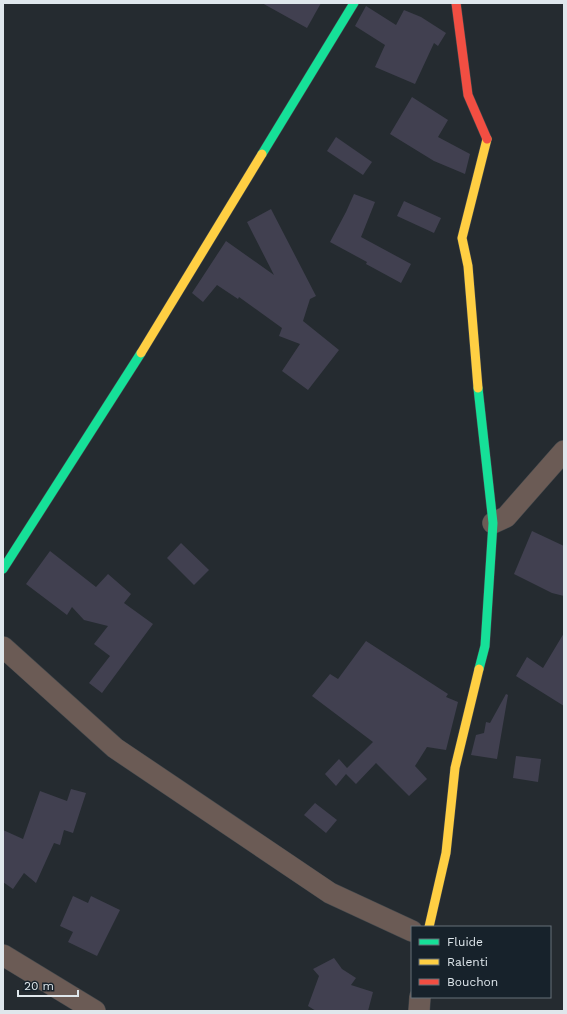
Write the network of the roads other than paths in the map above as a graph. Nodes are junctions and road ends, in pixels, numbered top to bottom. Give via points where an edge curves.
1 (354, 3) edge
2 (456, 3) edge
3 (564, 451) edge
4 (493, 523) junction
5 (3, 569) edge
6 (3, 647) edge
7 (429, 926) edge
8 (411, 930) edge
9 (3, 955) edge
10 (420, 998) edge
11 (94, 1011) edge
12 (419, 1011) edge

1 - 5 street via 122,385
2 - 4 street via 468,95 487,138 462,238 468,266
3 - 4 street via 506,517
4 - 7 street via 485,646 455,768 446,853
6 - 8 street via 115,748 330,892
9 - 11 street
10 - 12 street

